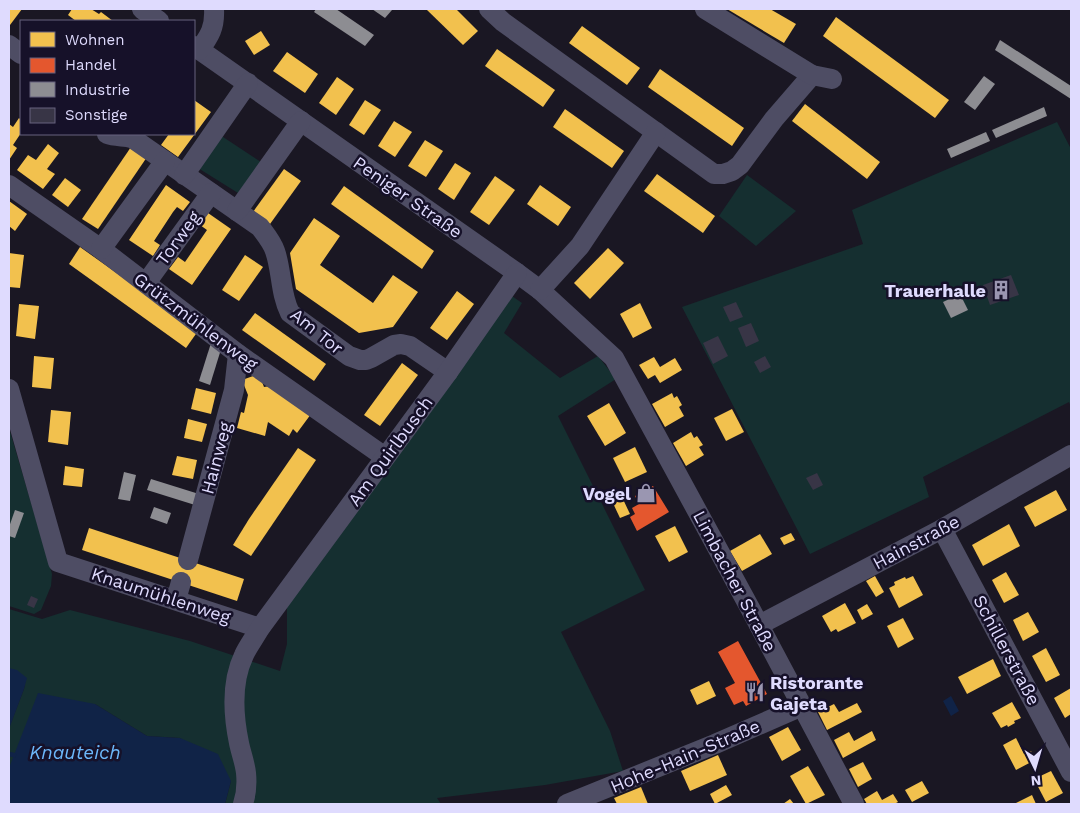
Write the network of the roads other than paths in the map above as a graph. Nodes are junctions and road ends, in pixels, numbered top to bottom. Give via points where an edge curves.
1 (142, 9) edge
2 (214, 9) edge
3 (489, 9) edge
4 (705, 9) edge
5 (158, 20) edge
6 (9, 45) edge
7 (196, 48) edge
8 (20, 53) edge
9 (812, 75) junction
10 (832, 79) dead end
11 (248, 83) junction
12 (301, 121) junction
13 (656, 132) junction
14 (110, 135) edge
15 (165, 161) junction
16 (184, 174) junction
17 (9, 185) edge
18 (211, 193) junction
19 (237, 211) junction
20 (101, 250) junction
21 (517, 273) junction
22 (146, 283) junction
23 (540, 290) junction
24 (238, 354) junction
25 (614, 358) joint
26 (448, 372) junction
27 (9, 389) edge
28 (1071, 455) edge
29 (385, 456) junction
30 (942, 529) junction
31 (188, 560) dead end
32 (759, 625) junction
33 (260, 628) junction
34 (802, 706) junction
35 (1071, 772) edge
36 (849, 803) edge
37 (243, 804) edge
38 (567, 804) edge

1 - 5 street
2 - 7 street via 213,28 207,39
3 - 13 street
4 - 9 street
6 - 8 street
7 - 11 street, Peniger Straße
9 - 10 street
9 - 13 street via 732,171 714,174
11 - 12 street, Peniger Straße
11 - 16 street
12 - 19 street
12 - 21 street, Peniger Straße
13 - 23 street via 580,246
14 - 15 street, Am Tor via 132,138
15 - 16 street, Am Tor
15 - 20 street
16 - 18 street, Am Tor
17 - 20 street, Grützmühlenweg
18 - 19 street, Am Tor
18 - 22 street, Torweg
19 - 26 street, Am Tor via 260,227 270,240 276,252 285,303 290,313 349,356 366,360 401,344 410,346
20 - 22 street, Grützmühlenweg
21 - 23 street, Peniger Straße
21 - 26 street, Am Quirlbusch
22 - 24 street, Grützmühlenweg
23 - 25 street, Peniger Straße
24 - 29 street, Grützmühlenweg
24 - 31 street, Hainweg via 234,390
25 - 32 street, Limbacher Straße
26 - 29 street, Am Quirlbusch
27 - 33 street, Knaumühlenweg via 58,562 179,591
28 - 30 street, Hainstraße
29 - 33 street, Am Quirlbusch
30 - 32 street, Hainstraße
30 - 35 street, Schillerstraße
32 - 34 street, Limbacher Straße
33 - 37 street via 244,655 236,679 236,725 246,773
34 - 36 street, Limbacher Straße
34 - 38 street, Hohe-Hain-Straße

